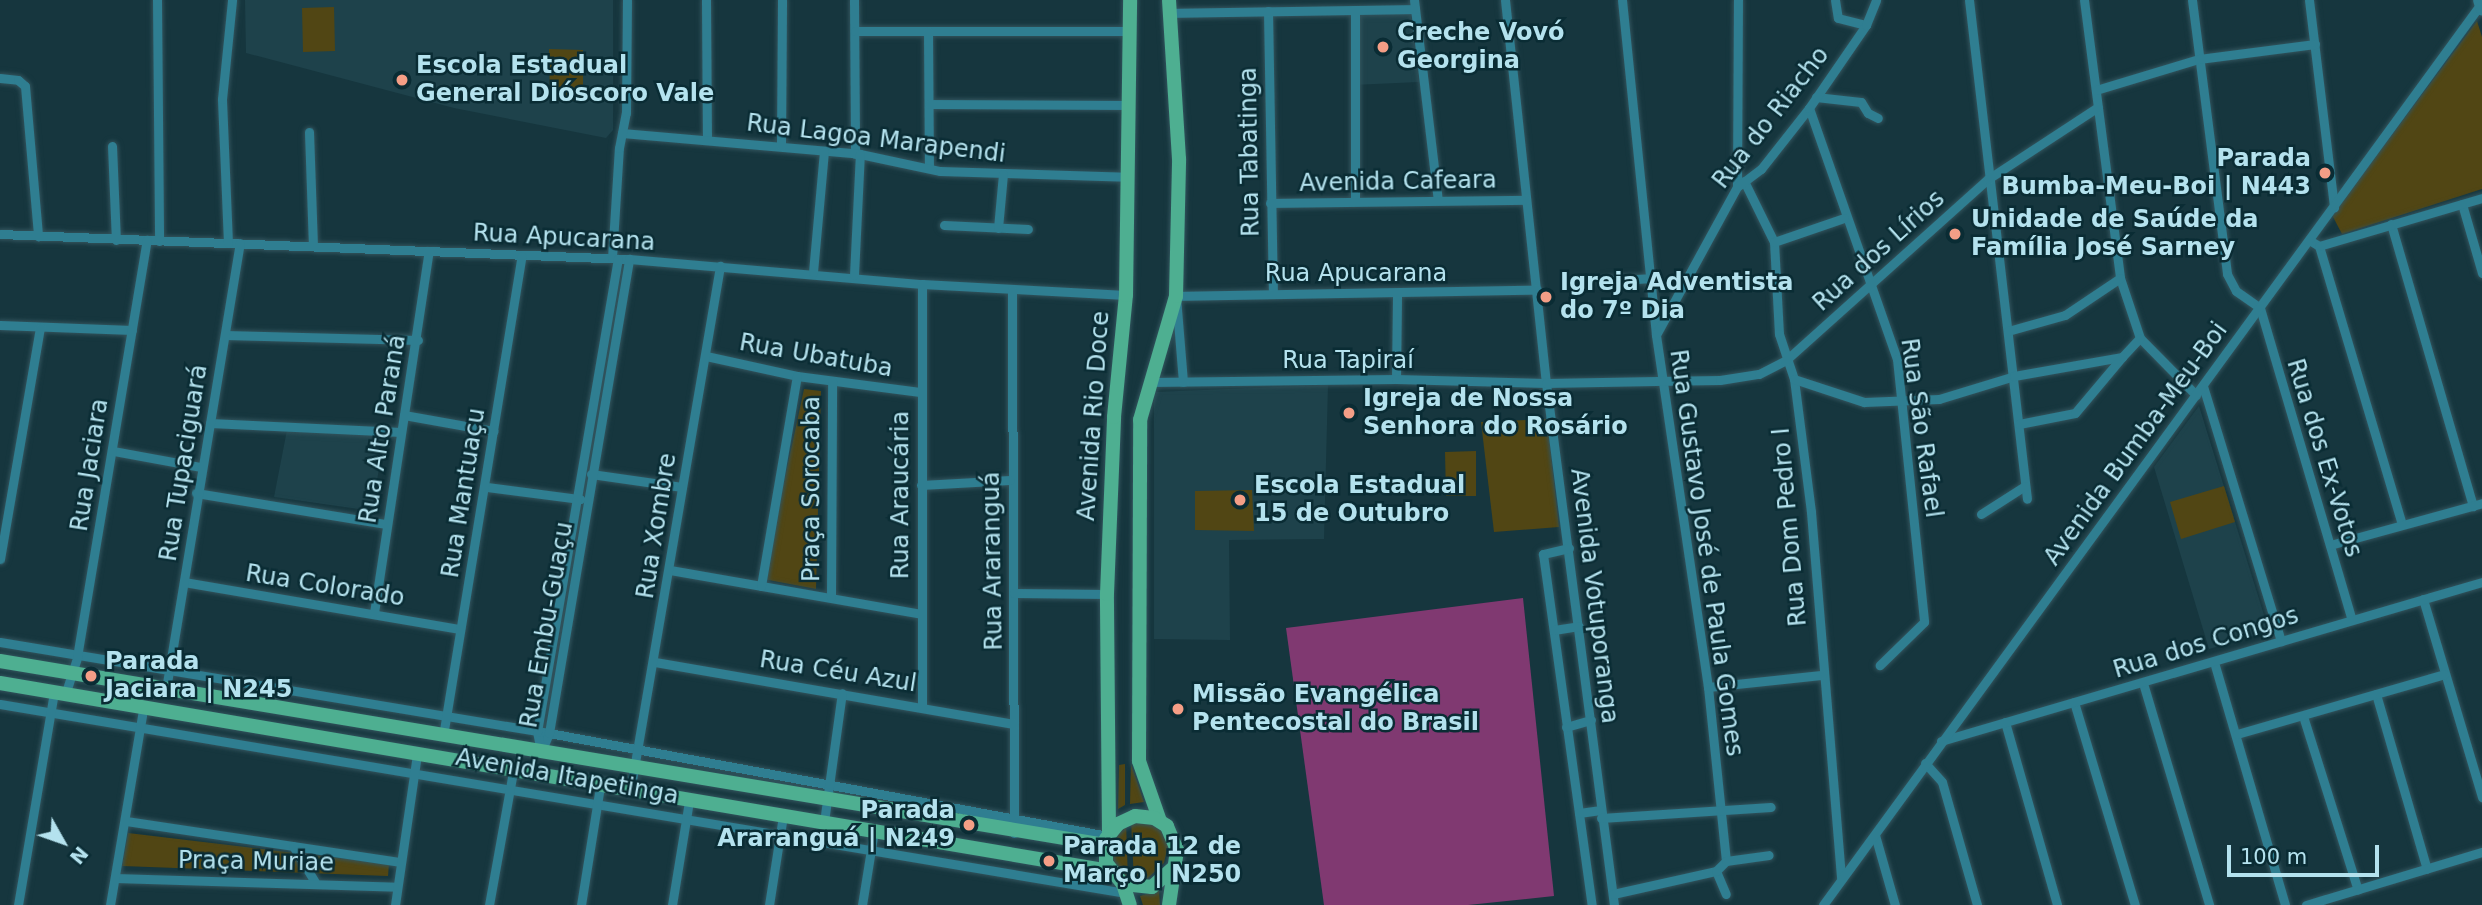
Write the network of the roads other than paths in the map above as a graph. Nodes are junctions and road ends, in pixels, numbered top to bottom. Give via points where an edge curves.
1 (157, 0) edge
2 (232, 0) edge
3 (627, 0) edge
4 (706, 0) edge
5 (782, 0) edge
6 (854, 0) edge
7 (1130, 0) edge
8 (1505, 0) edge
9 (1622, 0) edge
10 (1738, 0) edge
11 (1835, 0) edge
12 (1876, 0) edge
13 (1969, 0) edge
14 (2084, 0) edge
15 (2192, 0) edge
16 (2309, 0) edge
17 (1414, 4) edge
18 (2481, 5) edge
19 (1166, 6) edge
20 (1355, 10) junction
21 (1268, 11) junction
22 (1866, 25) junction
23 (928, 30) junction
24 (855, 31) junction
25 (1130, 32) junction
26 (2315, 44) junction
27 (2199, 59) junction
28 (0, 78) edge
29 (2096, 90) junction
30 (1816, 97) junction
31 (929, 104) junction
32 (1128, 105) junction
33 (2098, 107) junction
34 (1808, 108) junction
35 (1878, 118) dead end
36 (309, 132) dead end
37 (622, 132) junction
38 (707, 138) junction
39 (112, 146) dead end
40 (781, 146) junction
41 (824, 150) junction
42 (858, 154) junction
43 (929, 168) junction
44 (1003, 174) junction
45 (1126, 177) junction
46 (1988, 179) junction
47 (1741, 184) junction
48 (2482, 198) edge
49 (1438, 200) junction
50 (1526, 200) junction
51 (1355, 201) junction
52 (1270, 203) junction
53 (2462, 204) junction
54 (2334, 207) junction
55 (1844, 218) junction
56 (2391, 224) junction
57 (943, 225) dead end
58 (998, 228) junction
59 (1028, 229) dead end
60 (0, 234) edge
61 (38, 236) junction
62 (116, 240) junction
63 (146, 240) junction
64 (2309, 240) junction
65 (159, 241) junction
66 (1774, 242) junction
67 (229, 243) junction
68 (240, 243) junction
69 (313, 246) junction
70 (2319, 246) junction
71 (429, 251) junction
72 (522, 256) junction
73 (619, 259) junction
74 (720, 267) junction
75 (813, 272) junction
76 (2482, 273) edge
77 (854, 275) junction
78 (1653, 278) junction
79 (2120, 278) junction
80 (1602, 281) dead end
81 (922, 284) junction
82 (1871, 286) junction
83 (1012, 290) junction
84 (1537, 290) junction
85 (1273, 293) junction
86 (1396, 294) junction
87 (1126, 295) junction
88 (1176, 296) junction
89 (2260, 308) junction
90 (0, 325) edge
91 (40, 327) junction
92 (132, 330) junction
93 (2008, 331) junction
94 (225, 335) junction
95 (1657, 335) junction
96 (2140, 338) junction
97 (418, 340) junction
98 (706, 356) junction
99 (2122, 356) junction
100 (1785, 361) junction
101 (797, 376) junction
102 (2014, 376) junction
103 (1396, 379) junction
104 (1794, 379) junction
105 (1664, 380) junction
106 (832, 381) junction
107 (1150, 382) junction
108 (1183, 382) junction
109 (1546, 383) junction
110 (2203, 386) junction
111 (920, 392) junction
112 (2196, 395) junction
113 (1903, 403) junction
114 (404, 415) junction
115 (209, 423) junction
116 (2019, 424) junction
117 (494, 431) junction
118 (401, 432) junction
119 (113, 451) junction
120 (200, 467) junction
121 (581, 472) junction
122 (593, 474) junction
123 (1010, 480) junction
124 (921, 485) junction
125 (2025, 486) junction
126 (486, 487) junction
127 (682, 487) junction
128 (196, 493) junction
129 (577, 499) junction
130 (2027, 499) dead end
131 (589, 500) junction
132 (2477, 504) edge
133 (1981, 514) dead end
134 (386, 524) junction
135 (2402, 524) junction
136 (2330, 545) junction
137 (1569, 548) junction
138 (0, 553) edge
139 (670, 570) junction
140 (184, 582) junction
141 (2482, 582) edge
142 (761, 586) junction
143 (1014, 593) junction
144 (1107, 594) junction
145 (831, 597) junction
146 (2423, 599) junction
147 (374, 613) junction
148 (921, 614) junction
149 (2352, 620) junction
150 (1579, 626) junction
151 (460, 629) junction
152 (1554, 630) junction
153 (2281, 641) junction
154 (0, 642) edge
155 (77, 657) junction
156 (0, 661) edge
157 (655, 662) junction
158 (2214, 662) junction
159 (1880, 665) dead end
160 (169, 670) junction
161 (73, 673) junction
162 (2445, 674) junction
163 (1821, 675) junction
164 (0, 683) edge
165 (2143, 683) junction
166 (1708, 687) junction
167 (166, 689) junction
168 (842, 693) junction
169 (60, 694) junction
170 (2376, 695) junction
171 (2074, 702) junction
172 (0, 704) edge
173 (922, 705) junction
174 (143, 710) junction
175 (50, 711) junction
176 (2303, 716) junction
177 (446, 718) junction
178 (347, 719) junction
179 (1591, 720) junction
180 (2005, 722) junction
181 (1014, 724) junction
182 (139, 727) junction
183 (1566, 727) junction
184 (537, 732) junction
185 (549, 733) junction
186 (2237, 734) junction
187 (443, 736) junction
188 (1941, 741) junction
189 (344, 743) junction
190 (541, 752) junction
191 (639, 752) junction
192 (417, 755) junction
193 (1925, 763) junction
194 (635, 768) junction
195 (513, 771) junction
196 (415, 773) junction
197 (536, 776) junction
198 (828, 784) junction
199 (600, 787) junction
200 (509, 790) junction
201 (630, 792) junction
202 (2482, 797) edge
203 (689, 801) junction
204 (825, 801) junction
205 (597, 805) junction
206 (1771, 807) dead end
207 (1721, 812) junction
208 (1579, 813) junction
209 (1601, 814) junction
210 (783, 816) junction
211 (1014, 816) junction
212 (126, 821) junction
213 (685, 821) junction
214 (1160, 821) junction
215 (824, 822) junction
216 (874, 831) junction
217 (1014, 833) junction
218 (780, 835) junction
219 (1875, 835) junction
220 (1107, 838) junction
221 (293, 846) junction
222 (871, 850) junction
223 (2482, 852) edge
224 (1769, 855) dead end
225 (1726, 861) junction
226 (401, 862) junction
227 (1174, 867) junction
228 (2427, 869) junction
229 (1716, 871) junction
230 (1110, 872) junction
231 (115, 878) junction
232 (1841, 879) junction
233 (315, 882) junction
234 (397, 887) junction
235 (2358, 890) junction
236 (1127, 894) edge
237 (1613, 894) junction
238 (1726, 894) dead end
239 (18, 905) edge
240 (110, 905) edge
241 (395, 905) edge
242 (489, 905) edge
243 (581, 905) edge
244 (673, 905) edge
245 (769, 905) edge
246 (862, 905) edge
247 (1169, 905) edge
248 (1592, 905) edge
249 (1614, 905) edge
250 (1823, 905) edge
251 (1895, 905) edge
252 (1977, 905) edge
253 (2056, 905) edge
254 (2134, 905) edge
255 (2209, 905) edge
256 (2284, 905) edge
257 (2306, 905) edge

1 - 65 street
2 - 67 street via 222,99
3 - 37 street
4 - 38 street
5 - 40 street
6 - 24 street
7 - 25 main road, Avenida Rio Doce
8 - 50 street, Avenida Votuporanga
9 - 78 street, Rua Gustavo José de Paula Gomes
10 - 47 street, Rua Dom Pedro I
11 - 22 street via 1838,18
12 - 22 street, Rua do Riacho
13 - 46 street
14 - 29 street
15 - 27 street
16 - 26 street
17 - 20 street
17 - 49 street
18 - 54 street, Avenida Bumba-Meu-Boi
19 - 21 street
19 - 88 main road, Avenida Rio Doce via 1178,159
20 - 21 street
20 - 51 street
21 - 52 street, Rua Tabatinga
22 - 30 street, Rua do Riacho
23 - 24 street
23 - 25 street
23 - 31 street
24 - 42 street
25 - 32 main road, Avenida Rio Doce
26 - 27 street
26 - 54 street
27 - 29 street
27 - 89 street via 2227,274 2236,291
28 - 61 street via 18,80 24,86
29 - 33 street
30 - 34 street, Rua do Riacho
30 - 35 street via 1861,102
31 - 32 street
31 - 43 street
32 - 45 main road, Avenida Rio Doce
33 - 46 street, Rua dos Lírios
33 - 79 street
34 - 47 street, Rua do Riacho via 1761,169
34 - 55 street, Rua São Rafael
36 - 69 street
37 - 38 street, Rua Lagoa Marapendi
37 - 73 street
38 - 40 street, Rua Lagoa Marapendi
39 - 62 street
40 - 41 street, Rua Lagoa Marapendi
41 - 42 street, Rua Lagoa Marapendi
41 - 75 street
42 - 43 street, Rua Lagoa Marapendi
42 - 77 street
43 - 44 street, Rua Lagoa Marapendi
44 - 45 street, Rua Lagoa Marapendi
44 - 58 street
45 - 87 main road, Avenida Rio Doce
46 - 82 street, Rua dos Lírios
46 - 93 street
47 - 66 street, Rua Dom Pedro I
47 - 95 street, Rua do Riacho
48 - 53 street
49 - 50 street, Avenida Cafeara
49 - 51 street, Avenida Cafeara
50 - 84 street, Avenida Votuporanga
51 - 52 street, Avenida Cafeara
52 - 85 street, Rua Tabatinga
53 - 56 street
53 - 76 street
54 - 64 street, Avenida Bumba-Meu-Boi
55 - 66 street
55 - 82 street, Rua São Rafael
56 - 70 street
56 - 132 street
57 - 58 street
58 - 59 street
60 - 61 street, Rua Apucarana
61 - 62 street, Rua Apucarana
62 - 63 street, Rua Apucarana
63 - 65 street, Rua Apucarana
63 - 92 street, Rua Jaciara
64 - 70 street
64 - 89 street, Avenida Bumba-Meu-Boi
65 - 67 street, Rua Apucarana
66 - 100 street, Rua Dom Pedro I
67 - 68 street, Rua Apucarana
68 - 69 street, Rua Apucarana
68 - 94 street, Rua Tupaciguará
69 - 71 street, Rua Apucarana
70 - 135 street
71 - 72 street, Rua Apucarana
71 - 97 street, Rua Alto Paraná
72 - 73 street, Rua Apucarana
72 - 117 street, Rua Mantuaçu
73 - 74 street, Rua Apucarana
73 - 121 street, Rua Embu-Guaçu
73 - 122 street, Rua Embu-Guaçu
74 - 75 street, Rua Apucarana
74 - 98 street, Rua Xombre
75 - 77 street, Rua Apucarana
77 - 81 street, Rua Apucarana
78 - 80 street
78 - 95 street, Rua Gustavo José de Paula Gomes
79 - 93 street via 2065,315
79 - 96 street
81 - 83 street, Rua Apucarana
81 - 111 street, Rua Araucária
82 - 100 street, Rua dos Lírios
82 - 113 street, Rua São Rafael via 1895,351
83 - 87 street, Rua Apucarana
83 - 123 street, Rua Araranguá
84 - 86 street, Rua Apucarana
84 - 109 street, Avenida Votuporanga
85 - 86 street, Rua Apucarana
85 - 88 street, Rua Apucarana
86 - 103 street
87 - 144 main road, Avenida Rio Doce via 1114,417
88 - 107 main road, Avenida Rio Doce
88 - 108 street, Avenida Rio Doce
89 - 110 street, Avenida Bumba-Meu-Boi
89 - 136 street, Rua dos Ex-Votos
90 - 91 street
91 - 92 street
91 - 138 street
92 - 119 street, Rua Jaciara
93 - 102 street
94 - 97 street
94 - 115 street, Rua Tupaciguará
95 - 105 street, Rua Gustavo José de Paula Gomes
96 - 99 street
96 - 112 street
97 - 114 street, Rua Alto Paraná
98 - 101 street, Rua Ubatuba
98 - 127 street, Rua Xombre
99 - 102 street
99 - 116 street via 2075,413
100 - 104 street, Rua Dom Pedro I
100 - 105 street, Rua dos Lírios via 1759,374
101 - 106 street, Rua Ubatuba
101 - 142 street, Praça Sorocaba
102 - 113 street via 1939,399
102 - 116 street
103 - 108 street, Rua Tapiraí
103 - 109 street, Rua Tapiraí
104 - 113 street via 1864,402
104 - 163 street, Rua Dom Pedro I via 1811,512
105 - 109 street, Rua dos Lírios
105 - 166 street, Rua Gustavo José de Paula Gomes
106 - 111 street, Rua Ubatuba
106 - 145 street, Praça Sorocaba
107 - 108 street, Rua Tapiraí
107 - 214 main road, Avenida Rio Doce via 1140,420 1139,761
109 - 137 street, Avenida Votuporanga
110 - 112 street, Avenida Bumba-Meu-Boi
110 - 153 street
111 - 124 street, Rua Araucária
112 - 188 street, Avenida Bumba-Meu-Boi
113 - 159 street, Rua São Rafael via 1924,614 1914,636
114 - 117 street
114 - 118 street, Rua Alto Paraná
115 - 118 street
115 - 120 street, Rua Tupaciguará
116 - 125 street
117 - 126 street, Rua Mantuaçu
118 - 134 street, Rua Alto Paraná
119 - 120 street
119 - 155 street, Rua Jaciara
120 - 128 street, Rua Tupaciguará
121 - 122 street
121 - 129 street, Rua Embu-Guaçu
122 - 127 street
122 - 131 street, Rua Embu-Guaçu
123 - 124 street
123 - 143 street, Rua Araranguá
124 - 148 street, Rua Araucária
125 - 130 street
125 - 133 street
126 - 129 street
126 - 151 street, Rua Mantuaçu
127 - 139 street, Rua Xombre
128 - 134 street
128 - 140 street, Rua Tupaciguará
129 - 131 street
129 - 184 street, Rua Embu-Guaçu
131 - 185 street, Rua Embu-Guaçu
132 - 135 street
134 - 147 street, Rua Alto Paraná
135 - 136 street
136 - 149 street, Rua dos Ex-Votos
137 - 150 street, Avenida Votuporanga
137 - 152 street, Avenida Votuporanga via 1543,554
139 - 142 street
139 - 157 street, Rua Xombre
140 - 147 street, Rua Colorado
140 - 160 street, Rua Tupaciguará
141 - 146 street, Rua dos Congos
142 - 145 street
143 - 144 street
143 - 181 street, Rua Araranguá
144 - 220 main road, Avenida Rio Doce
145 - 148 street
146 - 149 street, Rua dos Congos
146 - 162 street
147 - 151 street, Rua Colorado
148 - 173 street, Rua Araucária
149 - 153 street, Rua dos Congos
150 - 152 street
150 - 179 street, Avenida Votuporanga
151 - 177 street, Rua Mantuaçu
152 - 183 street, Avenida Votuporanga
153 - 158 street, Rua dos Congos
154 - 155 street, Avenida Itapetinga
155 - 160 street, Avenida Itapetinga
155 - 161 street, Rua Jaciara
156 - 161 main road, Avenida Itapetinga
157 - 168 street, Rua Céu Azul
157 - 191 street, Rua Xombre
158 - 165 street, Rua dos Congos
158 - 186 street
160 - 167 street, Rua Tupaciguará
160 - 177 street, Avenida Itapetinga
161 - 167 main road, Avenida Itapetinga
161 - 169 street, Rua Jaciara
162 - 170 street
162 - 202 street
163 - 166 street
163 - 232 street, Rua Dom Pedro I
164 - 169 main road, Avenida Itapetinga
165 - 171 street, Rua dos Congos
165 - 255 street
166 - 207 street, Rua Gustavo José de Paula Gomes
167 - 178 main road, Avenida Itapetinga
168 - 173 street, Rua Céu Azul
168 - 198 street
169 - 174 main road, Avenida Itapetinga
169 - 175 street, Rua Jaciara
170 - 176 street
170 - 228 street
171 - 180 street, Rua dos Congos
171 - 254 street
172 - 175 street, Avenida Itapetinga
173 - 181 street, Rua Céu Azul
174 - 182 street
174 - 189 main road, Avenida Itapetinga
175 - 182 street, Avenida Itapetinga
175 - 239 street, Rua Jaciara
176 - 186 street
176 - 235 street
177 - 184 street, Avenida Itapetinga
177 - 187 street, Rua Mantuaçu
178 - 187 main road, Avenida Itapetinga
178 - 189 main road
179 - 183 street
179 - 209 street, Avenida Votuporanga
180 - 188 street, Rua dos Congos
180 - 253 street
181 - 211 street, Rua Araranguá
182 - 196 street, Avenida Itapetinga
182 - 212 street
183 - 208 street, Avenida Votuporanga
184 - 185 street, Avenida Itapetinga
184 - 190 street, Rua Embu-Guaçu
185 - 190 street, Rua Embu-Guaçu
185 - 191 street, Avenida Itapetinga
186 - 256 street
187 - 190 main road, Avenida Itapetinga
188 - 193 street, Avenida Bumba-Meu-Boi
189 - 192 main road, Avenida Itapetinga
190 - 194 main road, Avenida Itapetinga
190 - 197 main road
191 - 194 street, Rua Xombre
191 - 198 street, Avenida Itapetinga
192 - 195 main road, Avenida Itapetinga
192 - 196 street
193 - 219 street, Avenida Bumba-Meu-Boi
193 - 252 street via 1942,782
194 - 201 street, Rua Xombre
194 - 204 main road, Avenida Itapetinga
195 - 197 main road, Avenida Itapetinga
195 - 200 street
196 - 200 street, Avenida Itapetinga
196 - 226 street
197 - 199 main road, Avenida Itapetinga
198 - 204 street
198 - 211 street, Avenida Itapetinga
199 - 201 main road, Avenida Itapetinga
199 - 205 street
200 - 205 street, Avenida Itapetinga
200 - 242 street
201 - 203 main road, Avenida Itapetinga
203 - 210 main road, Avenida Itapetinga
203 - 213 street
204 - 215 street
204 - 217 main road, Avenida Itapetinga
205 - 213 street, Avenida Itapetinga
205 - 243 street
206 - 207 street
207 - 209 street
207 - 225 street, Rua Gustavo José de Paula Gomes
208 - 209 street
208 - 248 street, Avenida Votuporanga
209 - 237 street, Avenida Votuporanga
210 - 215 main road, Avenida Itapetinga
210 - 218 street
211 - 217 street, Rua Araranguá
211 - 220 street, Avenida Itapetinga
212 - 221 street, Praça Muriae
212 - 231 street
213 - 218 street, Avenida Itapetinga
213 - 244 street
214 - 220 main road via 1129,818
214 - 227 main road, Avenida Rio Doce via 1175,841
215 - 216 main road, Avenida Itapetinga
216 - 222 street
216 - 230 main road, Avenida Itapetinga
217 - 220 main road, Avenida Itapetinga
218 - 222 street, Avenida Itapetinga
218 - 245 street
219 - 232 street, Avenida Bumba-Meu-Boi
219 - 251 street
220 - 230 main road, Avenida Rio Doce
221 - 226 street, Praça Muriae
221 - 233 street
222 - 236 street, Avenida Itapetinga
222 - 246 street
223 - 228 street
224 - 225 street
225 - 229 street
226 - 234 street
227 - 236 main road via 1153,887
227 - 247 main road, Avenida Rio Doce
228 - 235 street
229 - 237 street
229 - 238 street
230 - 236 main road
231 - 233 street, Praça Muriae
231 - 240 street
232 - 250 street, Avenida Bumba-Meu-Boi
233 - 234 street, Praça Muriae
234 - 241 street
235 - 257 street
237 - 249 street, Avenida Votuporanga

